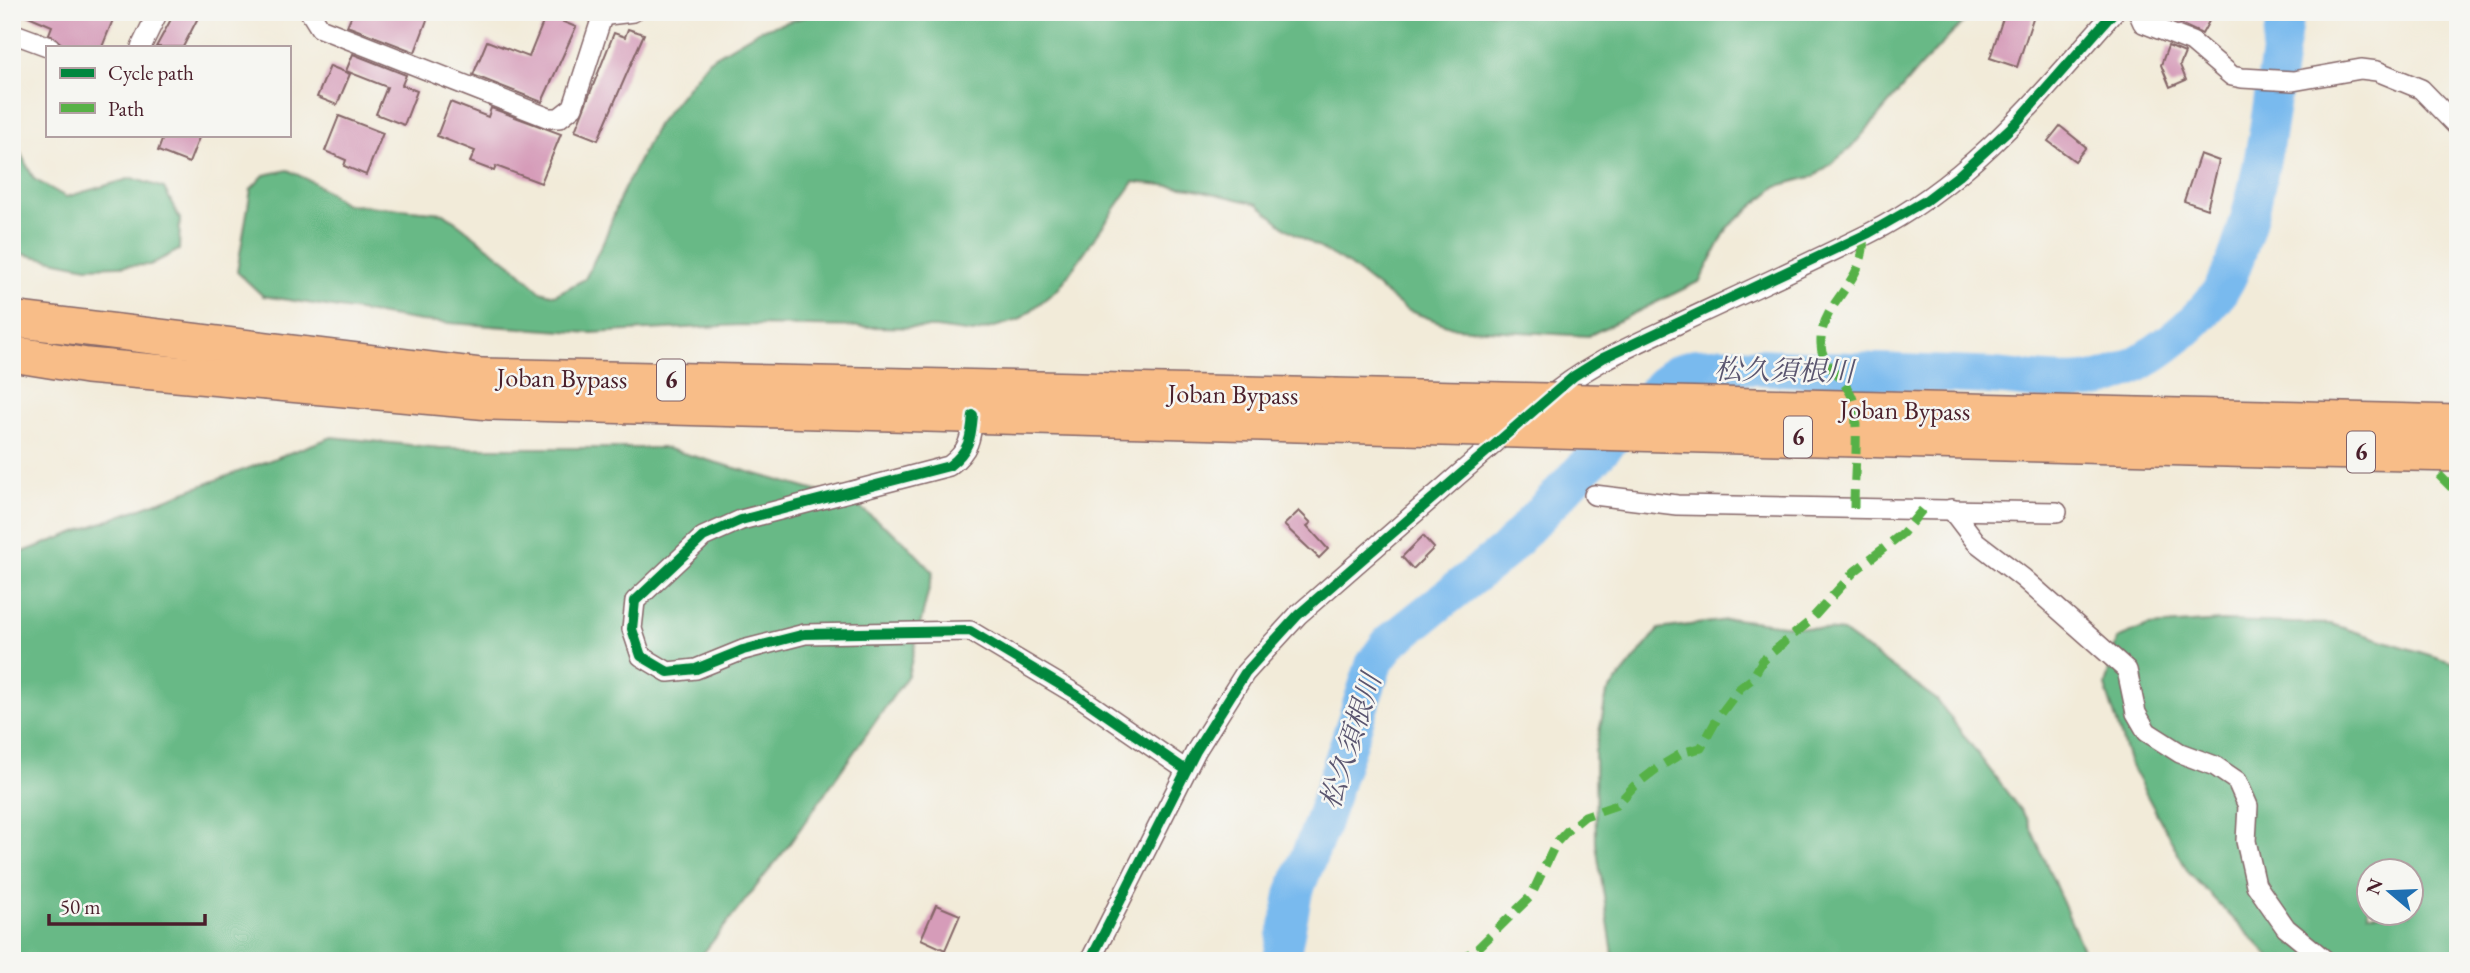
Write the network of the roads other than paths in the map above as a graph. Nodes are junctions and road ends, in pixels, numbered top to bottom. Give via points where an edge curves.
1 (158, 12) edge
2 (310, 12) edge
3 (633, 12) edge
4 (2114, 12) edge
5 (2138, 12) edge
6 (599, 13) edge
7 (12, 33) edge
8 (47, 46) edge
9 (141, 46) edge
10 (2458, 127) edge
11 (12, 319) edge
12 (12, 354) edge
13 (1333, 410) junction
14 (973, 415) junction
15 (2458, 423) edge
16 (2264, 434) junction
17 (2458, 454) edge
18 (1594, 495) dead end
19 (1951, 509) junction
20 (2057, 512) dead end
21 (1186, 770) junction
22 (1090, 961) edge
23 (2326, 961) edge

1 - 9 street
2 - 6 street via 320,29 549,118 559,118 573,107
3 - 6 street
4 - 21 street via 2008,130 1925,201 1869,233 1603,358 1574,376 1298,615 1245,673
5 - 10 street via 2143,23 2192,42 2232,76 2293,81 2361,69 2377,71 2421,89
7 - 8 street
11 - 13 highway, Joban Bypass / 6 via 482,376
12 - 14 highway, Joban Bypass / 6 via 87,366 490,402
13 - 14 highway, Joban Bypass / 6
13 - 16 highway, Joban Bypass / 6, bridge
14 - 21 street via 970,443 949,466 741,520 704,537 635,601 632,629 641,656 668,672 696,669 743,650 805,634 970,631 1077,695
15 - 16 highway, Joban Bypass / 6
16 - 17 highway, Joban Bypass / 6
18 - 19 street via 1677,505
19 - 20 street
19 - 23 street via 1976,542 2127,670 2136,713 2147,732 2236,781 2248,806 2246,841 2256,885 2286,928
21 - 22 street

